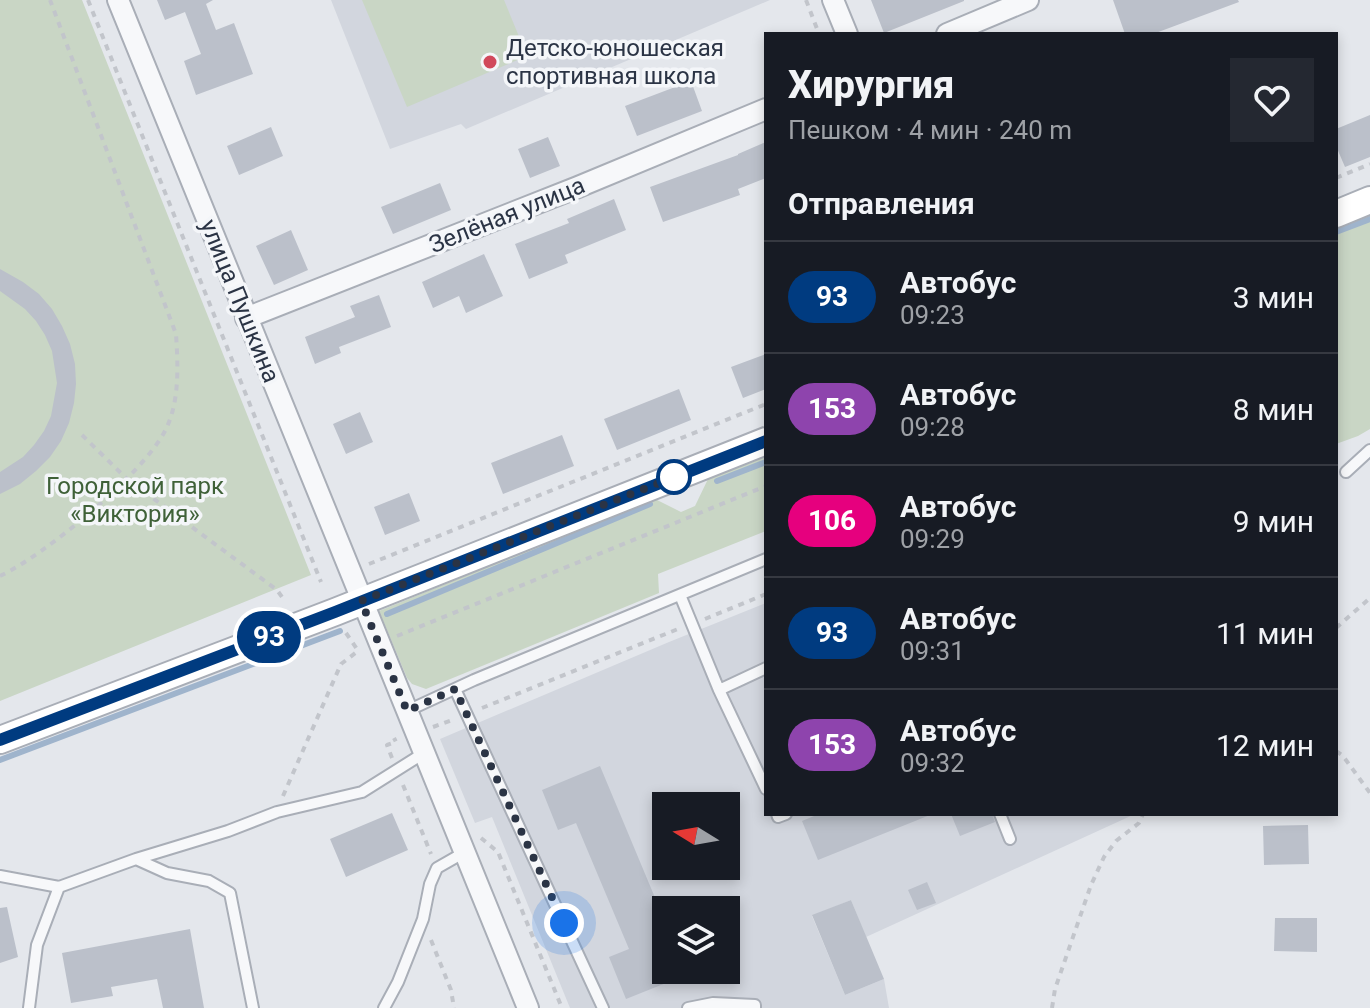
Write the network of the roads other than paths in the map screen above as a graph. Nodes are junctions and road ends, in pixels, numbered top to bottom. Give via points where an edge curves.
1 (118, 0) edge
2 (833, 0) edge
3 (1028, 0) edge
4 (846, 32) edge
5 (952, 32) edge
6 (764, 110) edge
7 (1370, 200) edge
8 (1338, 213) edge
9 (246, 318) junction
10 (764, 442) edge
11 (1370, 450) edge
12 (1346, 472) dead end
13 (764, 560) edge
14 (680, 595) junction
15 (361, 601) junction
16 (764, 669) edge
17 (455, 689) junction
18 (719, 690) junction
19 (407, 711) junction
20 (0, 740) edge
21 (424, 753) junction
22 (764, 784) edge
23 (1001, 816) edge
24 (1010, 839) dead end
25 (465, 852) junction
26 (136, 859) junction
27 (0, 876) edge
28 (59, 887) junction
29 (29, 1008) edge
30 (253, 1008) edge
31 (384, 1008) edge
32 (528, 1008) edge
33 (603, 1008) edge
34 (688, 1008) edge
35 (755, 1008) edge

1 - 9 street, улица Пушкина
2 - 4 street
3 - 5 street
6 - 9 street, Зелёная улица
7 - 8 main road
9 - 15 street, улица Пушкина
10 - 15 main road
11 - 12 lane
13 - 14 lane
14 - 17 lane
14 - 18 lane
15 - 19 street, улица Пушкина
15 - 20 main road
16 - 18 lane
17 - 19 lane
17 - 33 lane
18 - 22 lane
19 - 21 street, улица Пушкина
21 - 25 street, улица Пушкина
21 - 26 lane via 362,792 277,812
23 - 24 lane
25 - 31 lane via 437,868 423,919
25 - 32 street, улица Пушкина
26 - 28 lane
26 - 30 lane via 167,873 209,881 230,893
27 - 28 lane
28 - 29 lane via 37,945
34 - 35 lane via 713,1003

